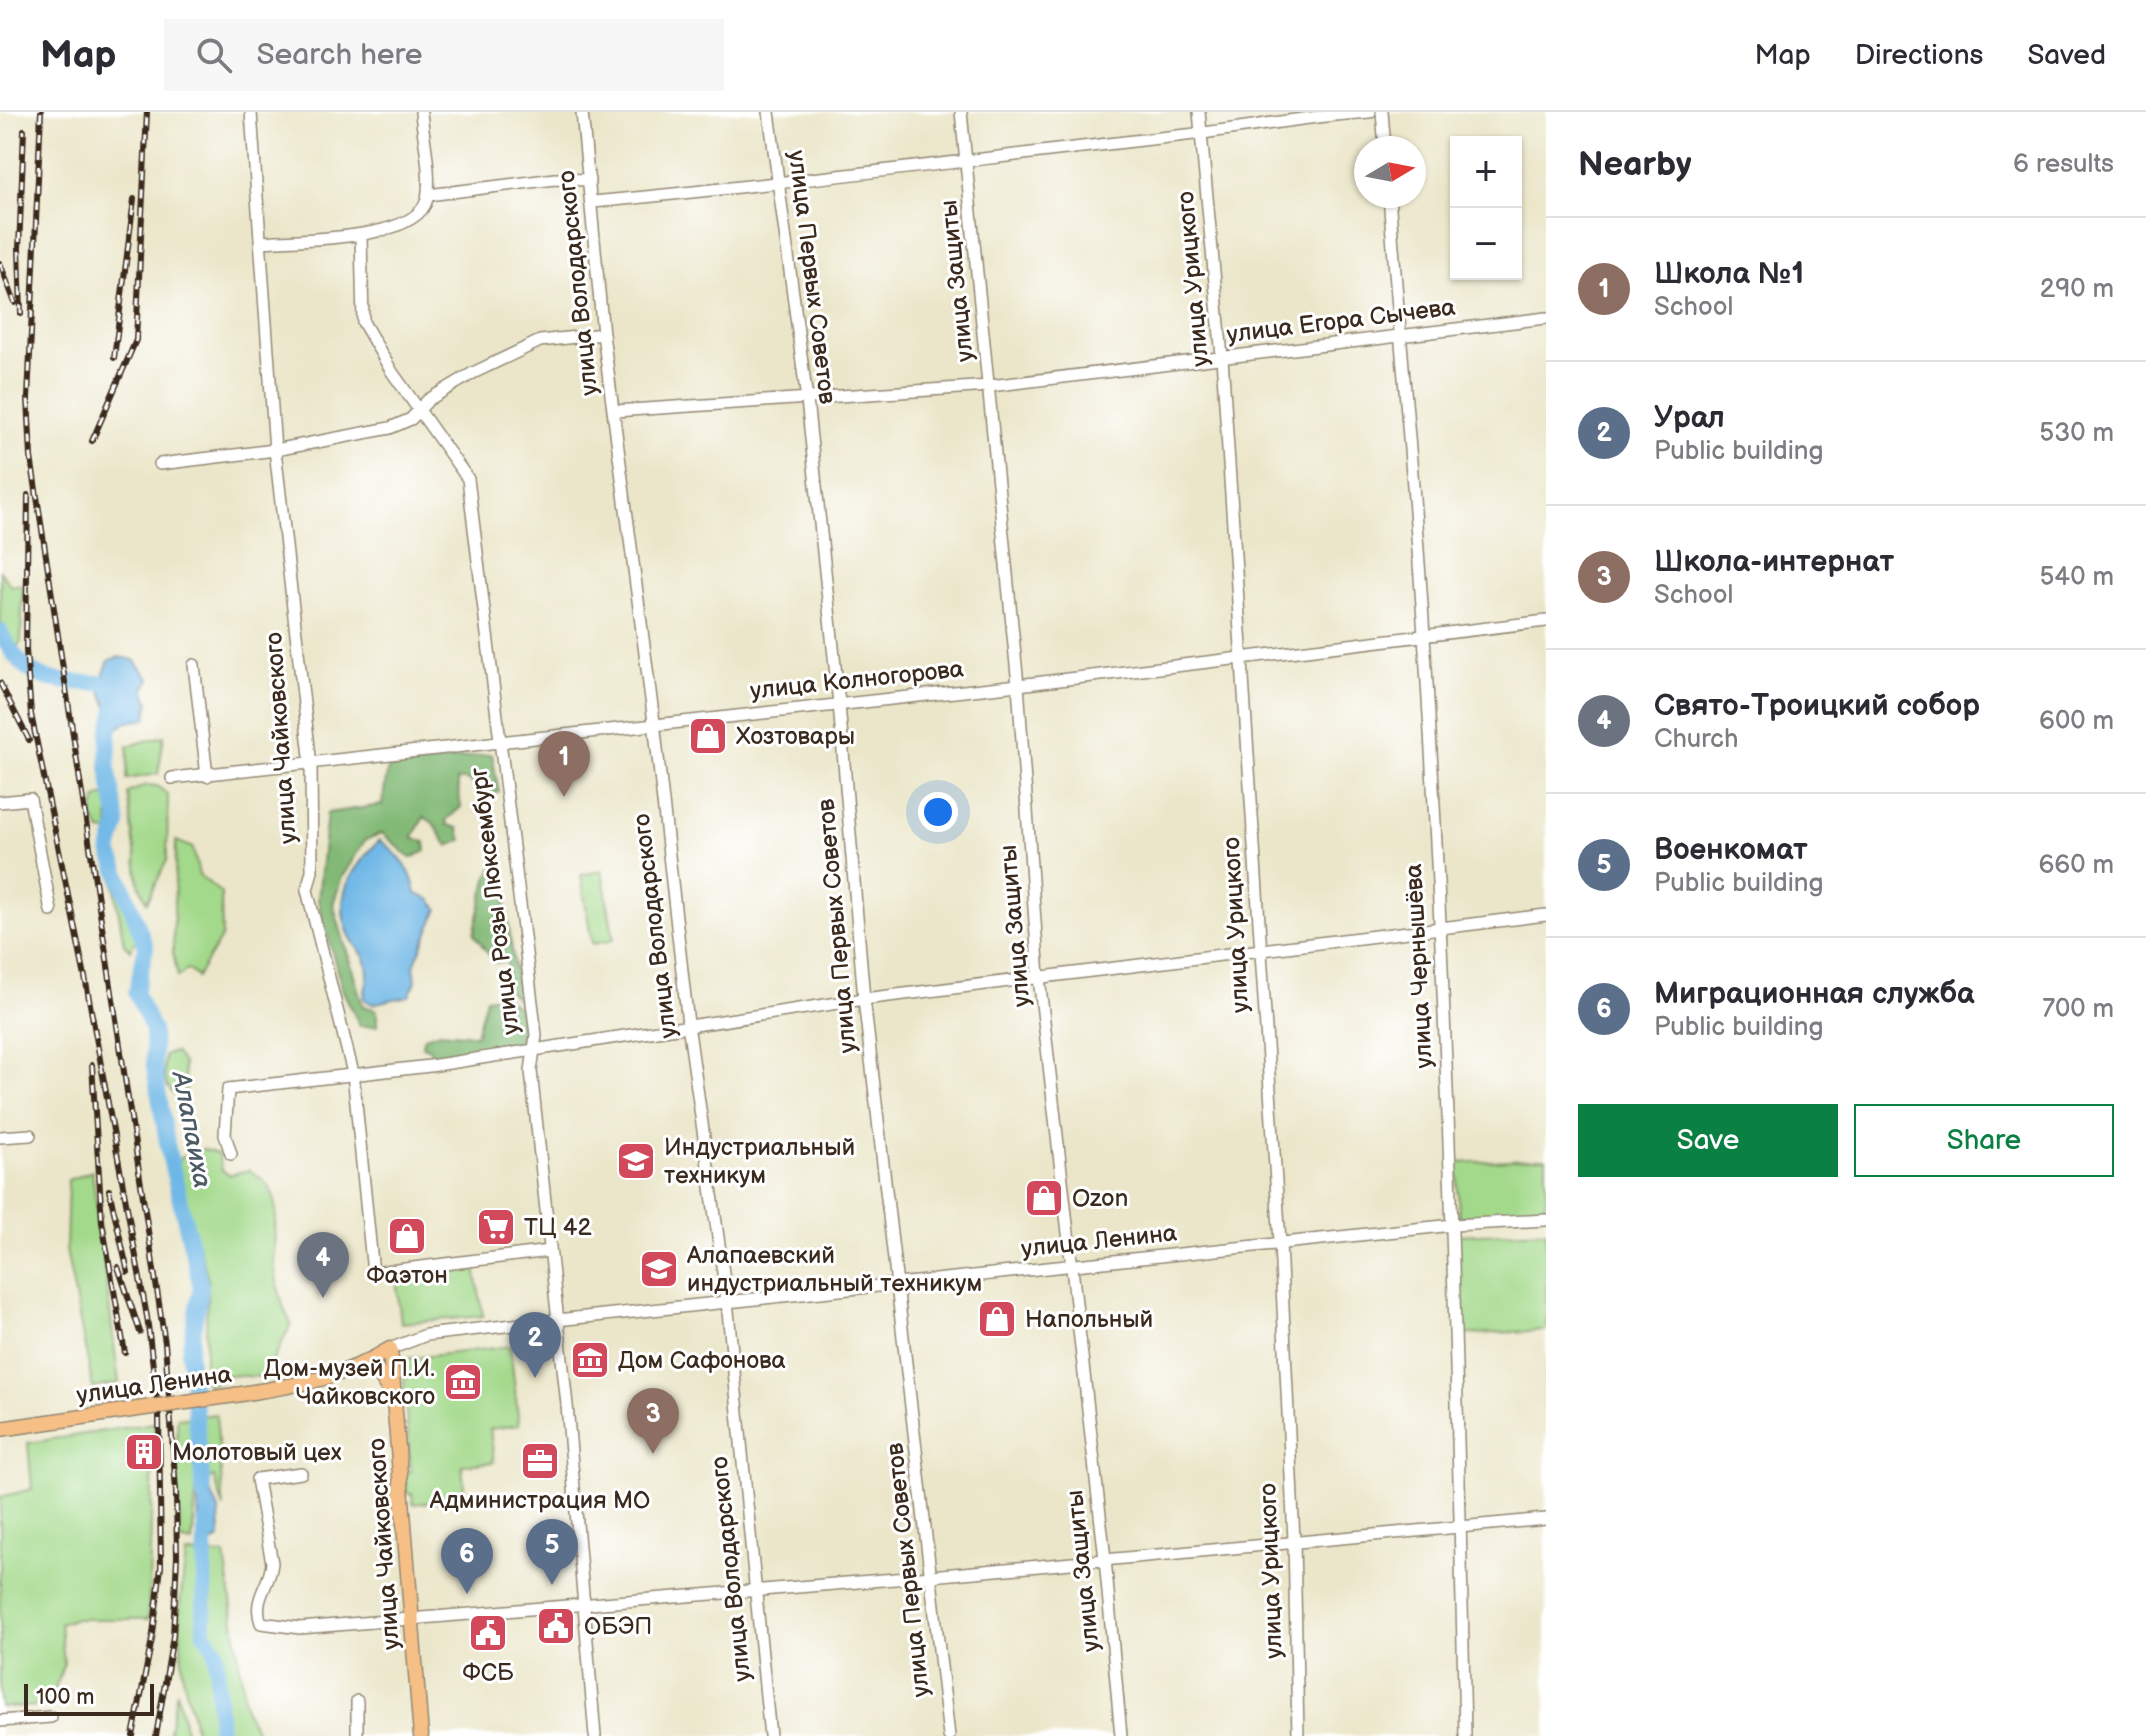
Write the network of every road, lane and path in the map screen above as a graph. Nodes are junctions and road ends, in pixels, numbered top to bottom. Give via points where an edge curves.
1 (251, 112) edge
2 (421, 112) edge
3 (582, 112) edge
4 (769, 112) edge
5 (961, 112) edge
6 (1199, 112) edge
7 (1370, 112) edge
8 (1382, 112) edge
9 (1203, 133) junction
10 (1384, 136) edge
11 (967, 160) junction
12 (589, 180) junction
13 (778, 185) junction
14 (428, 195) junction
15 (593, 202) junction
16 (1390, 208) edge
17 (361, 235) junction
18 (261, 242) junction
19 (1546, 318) edge
20 (603, 334) junction
21 (1400, 336) junction
22 (1222, 357) junction
23 (990, 386) junction
24 (807, 400) junction
25 (615, 411) junction
26 (420, 412) junction
27 (275, 450) junction
28 (160, 464) dead end
29 (1546, 621) edge
30 (1424, 636) junction
31 (1243, 656) junction
32 (194, 665) dead end
33 (1018, 685) junction
34 (839, 704) junction
35 (654, 722) junction
36 (498, 742) junction
37 (311, 765) junction
38 (207, 776) junction
39 (172, 778) dead end
40 (0, 802) edge
41 (51, 911) dead end
42 (1546, 915) edge
43 (1439, 928) junction
44 (1259, 952) junction
45 (1039, 977) junction
46 (864, 999) junction
47 (688, 1024) junction
48 (534, 1049) junction
49 (353, 1073) junction
50 (30, 1135) dead end
51 (0, 1137) edge
52 (231, 1154) dead end
53 (1546, 1220) edge
54 (1453, 1225) junction
55 (1280, 1243) junction
56 (549, 1251) junction
57 (1072, 1266) junction
58 (899, 1284) junction
59 (727, 1301) junction
60 (557, 1320) junction
61 (390, 1349) junction
62 (356, 1370) junction
63 (396, 1410) junction
64 (0, 1429) edge
65 (301, 1473) dead end
66 (1546, 1519) edge
67 (1460, 1527) junction
68 (1294, 1540) junction
69 (1105, 1559) junction
70 (931, 1576) junction
71 (754, 1590) junction
72 (583, 1606) junction
73 (412, 1620) junction
74 (357, 1701) dead end
75 (51, 1717) dead end
76 (0, 1721) edge
77 (357, 1736) edge
78 (421, 1736) edge
79 (595, 1736) edge
80 (770, 1736) edge
81 (949, 1736) edge
82 (1121, 1736) edge
83 (1298, 1736) edge
84 (1465, 1736) edge

1 - 18 street, улица Чайковского
2 - 14 street
3 - 12 street, улица Володарского
4 - 13 street, улица Первых Советов
5 - 11 street, улица Защиты
6 - 9 street, улица Урицкого
7 - 9 street via 1295,117
8 - 10 street
9 - 11 street
9 - 22 street, улица Урицкого
11 - 13 street
11 - 23 street, улица Защиты
12 - 14 street via 555,179
12 - 15 street, улица Володарского
13 - 15 street
13 - 24 street, улица Первых Советов
14 - 17 street via 409,222
15 - 20 street, улица Володарского
16 - 21 street, улица Чернышёва
17 - 18 street
17 - 26 street, улица Розы Люксембург via 363,322
18 - 27 street, улица Чайковского
19 - 21 street, улица Егора Сычева
20 - 25 street, улица Володарского
20 - 26 street via 540,341 473,373 428,400
21 - 22 street, улица Егора Сычева
21 - 30 street, улица Чернышёва
22 - 23 street, улица Егора Сычева
22 - 31 street, улица Урицкого
23 - 24 street, улица Егора Сычева
23 - 33 street, улица Защиты
24 - 25 street, улица Егора Сычева
24 - 34 street, улица Первых Советов
25 - 35 street, улица Володарского
26 - 27 street via 390,428
26 - 36 street, улица Розы Люксембург via 468,479
27 - 28 street
27 - 37 street, улица Чайковского
29 - 30 street, улица Колногорова
30 - 31 street, улица Колногорова
30 - 43 street, улица Чернышёва
31 - 33 street, улица Колногорова
31 - 44 street, улица Урицкого
32 - 38 street
33 - 34 street, улица Колногорова
33 - 45 street, улица Защиты
34 - 35 street, улица Колногорова
34 - 46 street, улица Первых Советов
35 - 36 street, улица Колногорова
35 - 47 street, улица Володарского
36 - 37 street, улица Колногорова
36 - 48 street, улица Розы Люксембург
37 - 38 street, улица Колногорова
37 - 49 street, улица Чайковского via 312,871 307,890
38 - 39 street, улица Колногорова
40 - 41 street via 30,799
42 - 43 street
43 - 44 street
43 - 54 street, улица Чернышёва
44 - 45 street
44 - 55 street, улица Урицкого
45 - 46 street
45 - 57 street, улица Защиты
46 - 47 street
46 - 58 street, улица Первых Советов
47 - 48 street
47 - 59 street, улица Володарского
48 - 49 street
48 - 56 street, улица Розы Люксембург via 531,1071
49 - 52 street via 228,1089 225,1135
49 - 56 street, улица Чайковского via 373,1273
50 - 51 street
53 - 54 street, улица Ленина
54 - 55 street, улица Ленина
54 - 67 street, улица Чернышёва
55 - 57 street, улица Ленина
55 - 68 street, улица Урицкого
56 - 60 street, улица Розы Люксембург
57 - 58 street, улица Ленина
57 - 69 street, улица Защиты
58 - 59 street, улица Ленина
58 - 70 street, улица Первых Советов
59 - 60 street, улица Ленина
59 - 71 street, улица Володарского
60 - 61 street, улица Ленина via 426,1335
60 - 72 street, улица Розы Люксембург
61 - 62 main road, улица Ленина
61 - 63 main road, улица Чайковского
62 - 63 main road via 377,1370
62 - 64 main road, улица Ленина, bridge via 328,1380
63 - 73 main road, улица Чайковского
65 - 73 street via 257,1479 272,1563 259,1595 261,1623 300,1628
66 - 67 street
67 - 68 street
67 - 84 street, улица Чернышёва
68 - 69 street
68 - 83 street, улица Урицкого
69 - 70 street
69 - 82 street, улица Защиты
70 - 71 street
70 - 81 street, улица Первых Советов
71 - 72 street
71 - 80 street, улица Володарского
72 - 73 street
72 - 79 street, улица Розы Люксембург
73 - 78 main road, улица Чайковского
74 - 77 street
75 - 76 street

